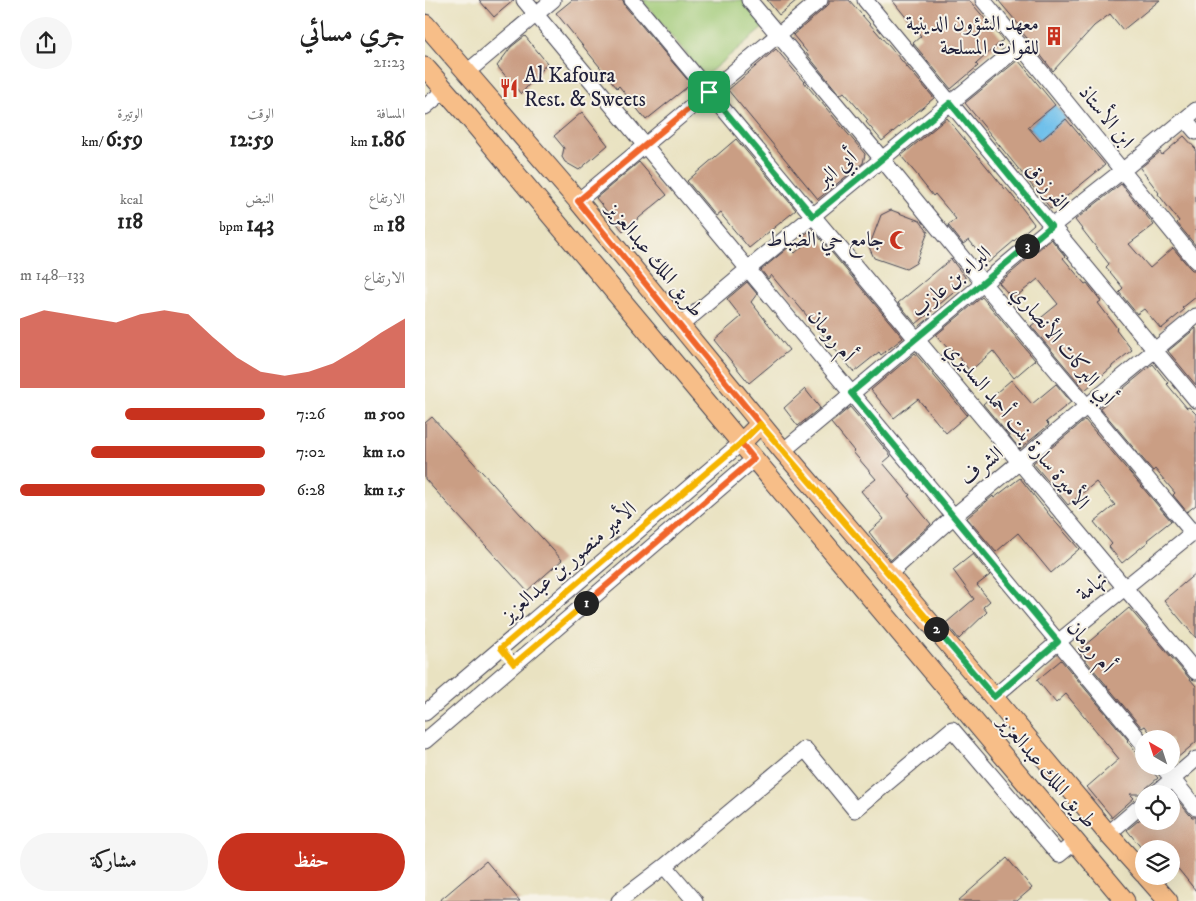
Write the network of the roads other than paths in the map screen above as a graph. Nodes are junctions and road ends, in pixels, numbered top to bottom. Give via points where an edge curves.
1 (523, 0) edge
2 (553, 0) edge
3 (632, 0) edge
4 (749, 0) edge
5 (820, 0) edge
6 (865, 0) edge
7 (983, 0) edge
8 (535, 14) junction
9 (425, 24) edge
10 (778, 34) junction
11 (1021, 45) junction
12 (425, 67) edge
13 (467, 72) junction
14 (445, 90) junction
15 (709, 92) junction
16 (950, 103) junction
17 (425, 107) edge
18 (1191, 115) edge
19 (1196, 132) edge
20 (644, 146) junction
21 (883, 159) junction
22 (1122, 171) junction
23 (578, 201) junction
24 (813, 216) junction
25 (1051, 226) junction
26 (1196, 261) edge
27 (748, 269) junction
28 (983, 283) junction
29 (1196, 316) edge
30 (680, 326) junction
31 (916, 339) junction
32 (1154, 350) junction
33 (851, 393) junction
34 (1196, 400) edge
35 (1086, 406) junction
36 (755, 418) junction
37 (736, 437) junction
38 (783, 451) junction
39 (754, 459) junction
40 (1019, 463) junction
41 (954, 516) junction
42 (1194, 531) edge
43 (594, 569) junction
44 (889, 574) junction
45 (607, 585) junction
46 (1125, 588) junction
47 (1058, 642) junction
48 (501, 648) junction
49 (514, 664) junction
50 (1196, 672) edge
51 (994, 697) junction
52 (425, 713) edge
53 (1135, 734) edge
54 (425, 741) edge
55 (1196, 759) edge
56 (1169, 775) edge
57 (1172, 779) junction
58 (1165, 785) edge
59 (1196, 808) edge
60 (1135, 811) edge
61 (1108, 834) junction
62 (1075, 842) junction
63 (1135, 864) edge
64 (665, 866) junction
65 (1153, 885) edge
66 (619, 901) edge
67 (695, 901) edge
68 (1125, 901) edge
69 (1167, 901) edge

1 - 8 street, أم رومان
2 - 8 street
3 - 15 street, الأميرة سارة بنت أحمد السديري
4 - 10 street, أبي البركات الأنصاري
5 - 10 street
6 - 16 street, الفرزدق
7 - 11 street, ابن الأستاذ
8 - 13 street
8 - 20 street, أم رومان
9 - 13 main road, طريق الملك عبدالعزيز
10 - 15 street
10 - 21 street, أبي البركات الأنصاري
11 - 16 street, أبي البر
11 - 22 street, ابن الأستاذ
12 - 14 main road, طريق الملك عبدالعزيز
13 - 23 main road, طريق الملك عبدالعزيز
14 - 17 street
14 - 37 main road, طريق الملك عبدالعزيز
15 - 20 street
15 - 24 street, الأميرة سارة بنت أحمد السديري
16 - 21 street, أبي البر
16 - 25 street, الفرزدق
18 - 19 street
18 - 22 street, البراء بن عازب
20 - 23 street
20 - 27 street, أم رومان
21 - 24 street, أبي البر
21 - 28 street, أبي البركات الأنصاري
22 - 25 street, البراء بن عازب
22 - 26 street, ابن الأستاذ
23 - 30 main road, طريق الملك عبدالعزيز
24 - 27 street, أبي البر
24 - 31 street, الأميرة سارة بنت أحمد السديري
25 - 28 street, البراء بن عازب
25 - 32 street, الفرزدق
27 - 30 street, أبي البر
27 - 33 street, أم رومان
28 - 31 street, البراء بن عازب
28 - 35 street, أبي البركات الأنصاري
29 - 32 street, الشرف
30 - 36 main road, طريق الملك عبدالعزيز
31 - 33 street, البراء بن عازب
31 - 40 street, الأميرة سارة بنت أحمد السديري
32 - 34 street, الفرزدق
32 - 35 street, الشرف
33 - 38 street, البراء بن عازب
33 - 41 street, أم رومان
35 - 40 street, الشرف
35 - 42 street, أبي البركات الأنصاري
36 - 37 main road
36 - 38 main road, طريق الملك عبدالعزيز
37 - 39 main road, طريق الملك عبدالعزيز
37 - 43 street, الأمير منصور بن عبدالعزيز
38 - 44 main road, طريق الملك عبدالعزيز
39 - 45 street, الأمير منصور بن عبدالعزيز
39 - 62 main road, طريق الملك عبدالعزيز
40 - 41 street, الشرف
40 - 46 street, الأميرة سارة بنت أحمد السديري
41 - 44 street, الشرف
41 - 47 street, أم رومان
42 - 46 street, تهامة
43 - 45 street
43 - 48 street, الأمير منصور بن عبدالعزيز
44 - 51 main road, طريق الملك عبدالعزيز
45 - 49 street, الأمير منصور بن عبدالعزيز
46 - 47 street, تهامة
46 - 50 street, الأميرة سارة بنت أحمد السديري
47 - 51 street, تهامة
47 - 53 street, أم رومان
48 - 49 street
48 - 52 street, الأمير منصور بن عبدالعزيز
49 - 54 street, الأمير منصور بن عبدالعزيز
51 - 61 main road, طريق الملك عبدالعزيز
55 - 57 street
56 - 57 street
57 - 58 street
57 - 59 street
60 - 61 street
61 - 63 main road, طريق الملك عبدالعزيز
62 - 64 street via 1059,855 952,729 855,810 805,749
62 - 68 main road, طريق الملك عبدالعزيز
64 - 66 street
64 - 67 street
65 - 69 main road, طريق الملك عبدالعزيز

